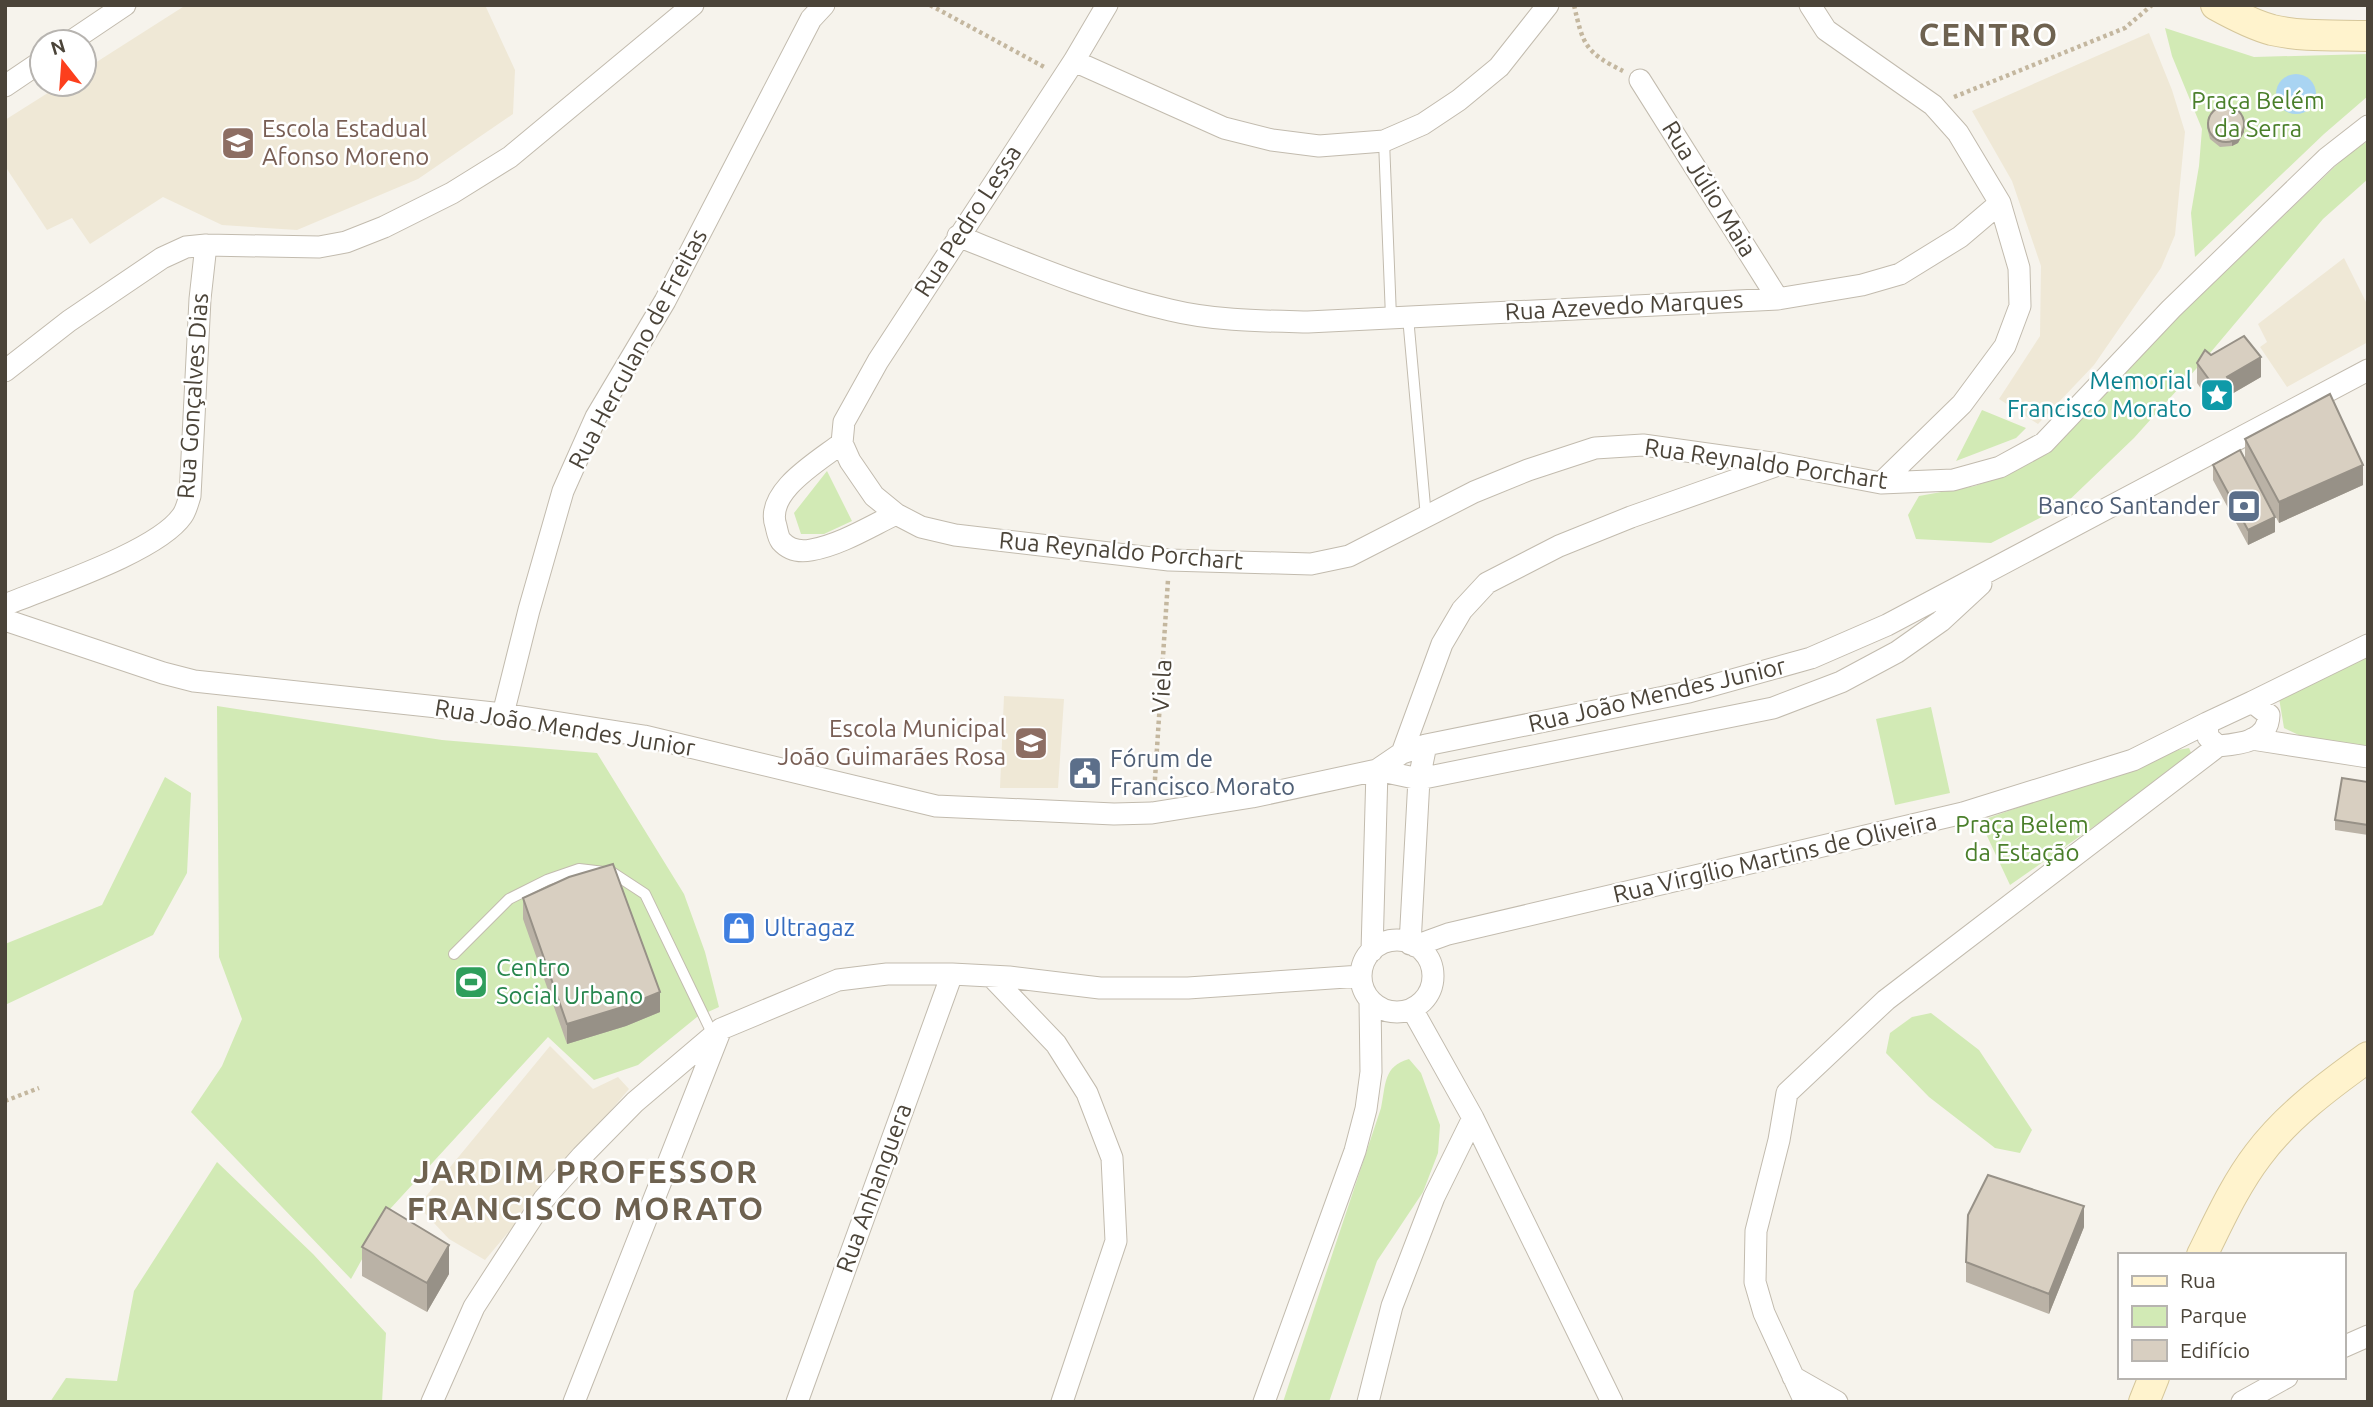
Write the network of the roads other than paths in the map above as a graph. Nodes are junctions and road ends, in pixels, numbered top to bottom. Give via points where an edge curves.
1 (125, 5) edge
2 (693, 5) edge
3 (824, 5) edge
4 (1107, 5) edge
5 (1548, 5) edge
6 (1810, 5) edge
7 (2216, 5) edge
8 (91, 28) edge
9 (2368, 36) edge
10 (1068, 69) junction
11 (28, 70) edge
12 (1640, 79) road end
13 (5, 86) edge
14 (2368, 126) edge
15 (1384, 141) junction
16 (2000, 203) junction
17 (958, 236) junction
18 (206, 245) junction
19 (1778, 299) junction
20 (1400, 317) junction
21 (2368, 370) edge
22 (5, 371) edge
23 (842, 443) junction
24 (1780, 464) junction
25 (1881, 483) junction
26 (896, 514) junction
27 (1426, 517) junction
28 (2002, 565) junction
29 (5, 605) edge
30 (5, 620) edge
31 (2368, 645) edge
32 (2252, 702) junction
33 (503, 714) junction
34 (2207, 723) junction
35 (2252, 739) junction
36 (1426, 746) junction
37 (2218, 746) junction
38 (1402, 753) junction
39 (2368, 757) edge
40 (1377, 771) junction
41 (1419, 779) junction
42 (1413, 945) junction
43 (1372, 951) junction
44 (454, 954) dead end
45 (952, 974) junction
46 (1361, 976) junction
47 (993, 978) junction
48 (1370, 1000) junction
49 (1412, 1009) junction
50 (717, 1032) junction
51 (2362, 1069) edge
52 (1473, 1118) junction
53 (2203, 1253) edge
54 (2368, 1336) edge
55 (2345, 1346) edge
56 (1793, 1377) junction
57 (2153, 1379) edge
58 (2283, 1379) edge
59 (432, 1402) edge
60 (574, 1402) edge
61 (797, 1402) edge
62 (1062, 1402) edge
63 (1264, 1402) edge
64 (1368, 1402) edge
65 (1612, 1402) edge
66 (1805, 1402) edge
67 (1837, 1402) edge
68 (2144, 1402) edge
69 (2242, 1402) edge

1 - 8 street
2 - 18 street via 510,157 384,228 319,247
3 - 33 street, Rua Herculano de Freitas via 811,19 665,301 596,417 563,491
4 - 10 street, Rua Pedro Lessa
5 - 15 street via 1499,67 1423,124
6 - 16 street via 1826,30 1933,105 1958,133
7 - 9 main road via 2272,30
10 - 15 street via 1224,128 1272,140 1319,146
10 - 17 street, Rua Pedro Lessa
11 - 13 street
12 - 19 street, Rua Júlio Maia
14 - 25 street, Rua Reynaldo Porchart via 2327,158 2171,309 2044,443 2000,467 1953,480
15 - 20 lane
16 - 19 street, Rua Azevedo Marques via 1960,237 1900,274
16 - 25 street via 2020,281 2020,306 2005,346 1962,404
17 - 20 street, Rua Azevedo Marques via 1088,288 1172,311 1253,321
17 - 23 street, Rua Pedro Lessa via 878,360 845,422
18 - 22 street via 186,247 162,258
18 - 29 street, Rua Gonçalves Dias via 190,496 183,515 167,532 132,553
19 - 20 street, Rua Azevedo Marques
20 - 27 lane
21 - 28 street
23 - 26 street, Rua Reynaldo Porchart via 874,496
23 - 26 street via 789,484 775,504 780,540 794,550 810,551
24 - 25 street, Rua Reynaldo Porchart
24 - 27 street, Rua Reynaldo Porchart via 1643,445 1595,449 1528,470
24 - 38 street via 1559,546 1487,583 1462,610 1442,644
26 - 27 street, Rua Reynaldo Porchart via 921,527 955,535 1169,560 1311,564 1349,556
28 - 36 street, Rua João Mendes Junior via 1887,625 1811,658 1689,692
28 - 41 street, Rua João Mendes Junior via 1941,621 1897,652 1841,682 1773,708
30 - 33 street, Rua João Mendes Junior via 194,681
31 - 32 street
32 - 34 street, Rua Virgílio Martins de Oliveira
32 - 35 street via 2269,715 2269,726
33 - 40 street, Rua João Mendes Junior via 644,736 936,806 1152,813
34 - 37 street via 2208,737
34 - 42 street, Rua Virgílio Martins de Oliveira via 2133,760 1963,814
35 - 37 street
35 - 39 street
36 - 38 street, Rua João Mendes Junior
36 - 41 street
37 - 56 street via 1886,1000 1787,1093 1756,1231 1755,1282
38 - 40 street, Rua João Mendes Junior
40 - 41 street, Rua João Mendes Junior
40 - 43 street
41 - 42 street
42 - 43 street via 1388,942
42 - 49 street via 1430,962 1433,983
43 - 46 street
44 - 50 lane via 509,900 547,880 579,869 613,873 645,894
45 - 47 street
45 - 50 street via 838,980
45 - 61 street, Rua Anhanguera
46 - 47 street via 1188,988 1100,988
46 - 48 street
47 - 62 street via 1055,1044 1087,1093 1112,1158 1116,1241
48 - 49 street via 1390,1012
48 - 63 street via 1371,1072 1355,1151
49 - 52 street
50 - 59 street via 635,1102 544,1199 474,1307
50 - 60 street
51 - 53 main road via 2293,1115 2258,1155
52 - 64 street via 1434,1197 1392,1306
52 - 65 street
54 - 55 street
56 - 66 street
56 - 67 street
57 - 68 main road
58 - 69 street

